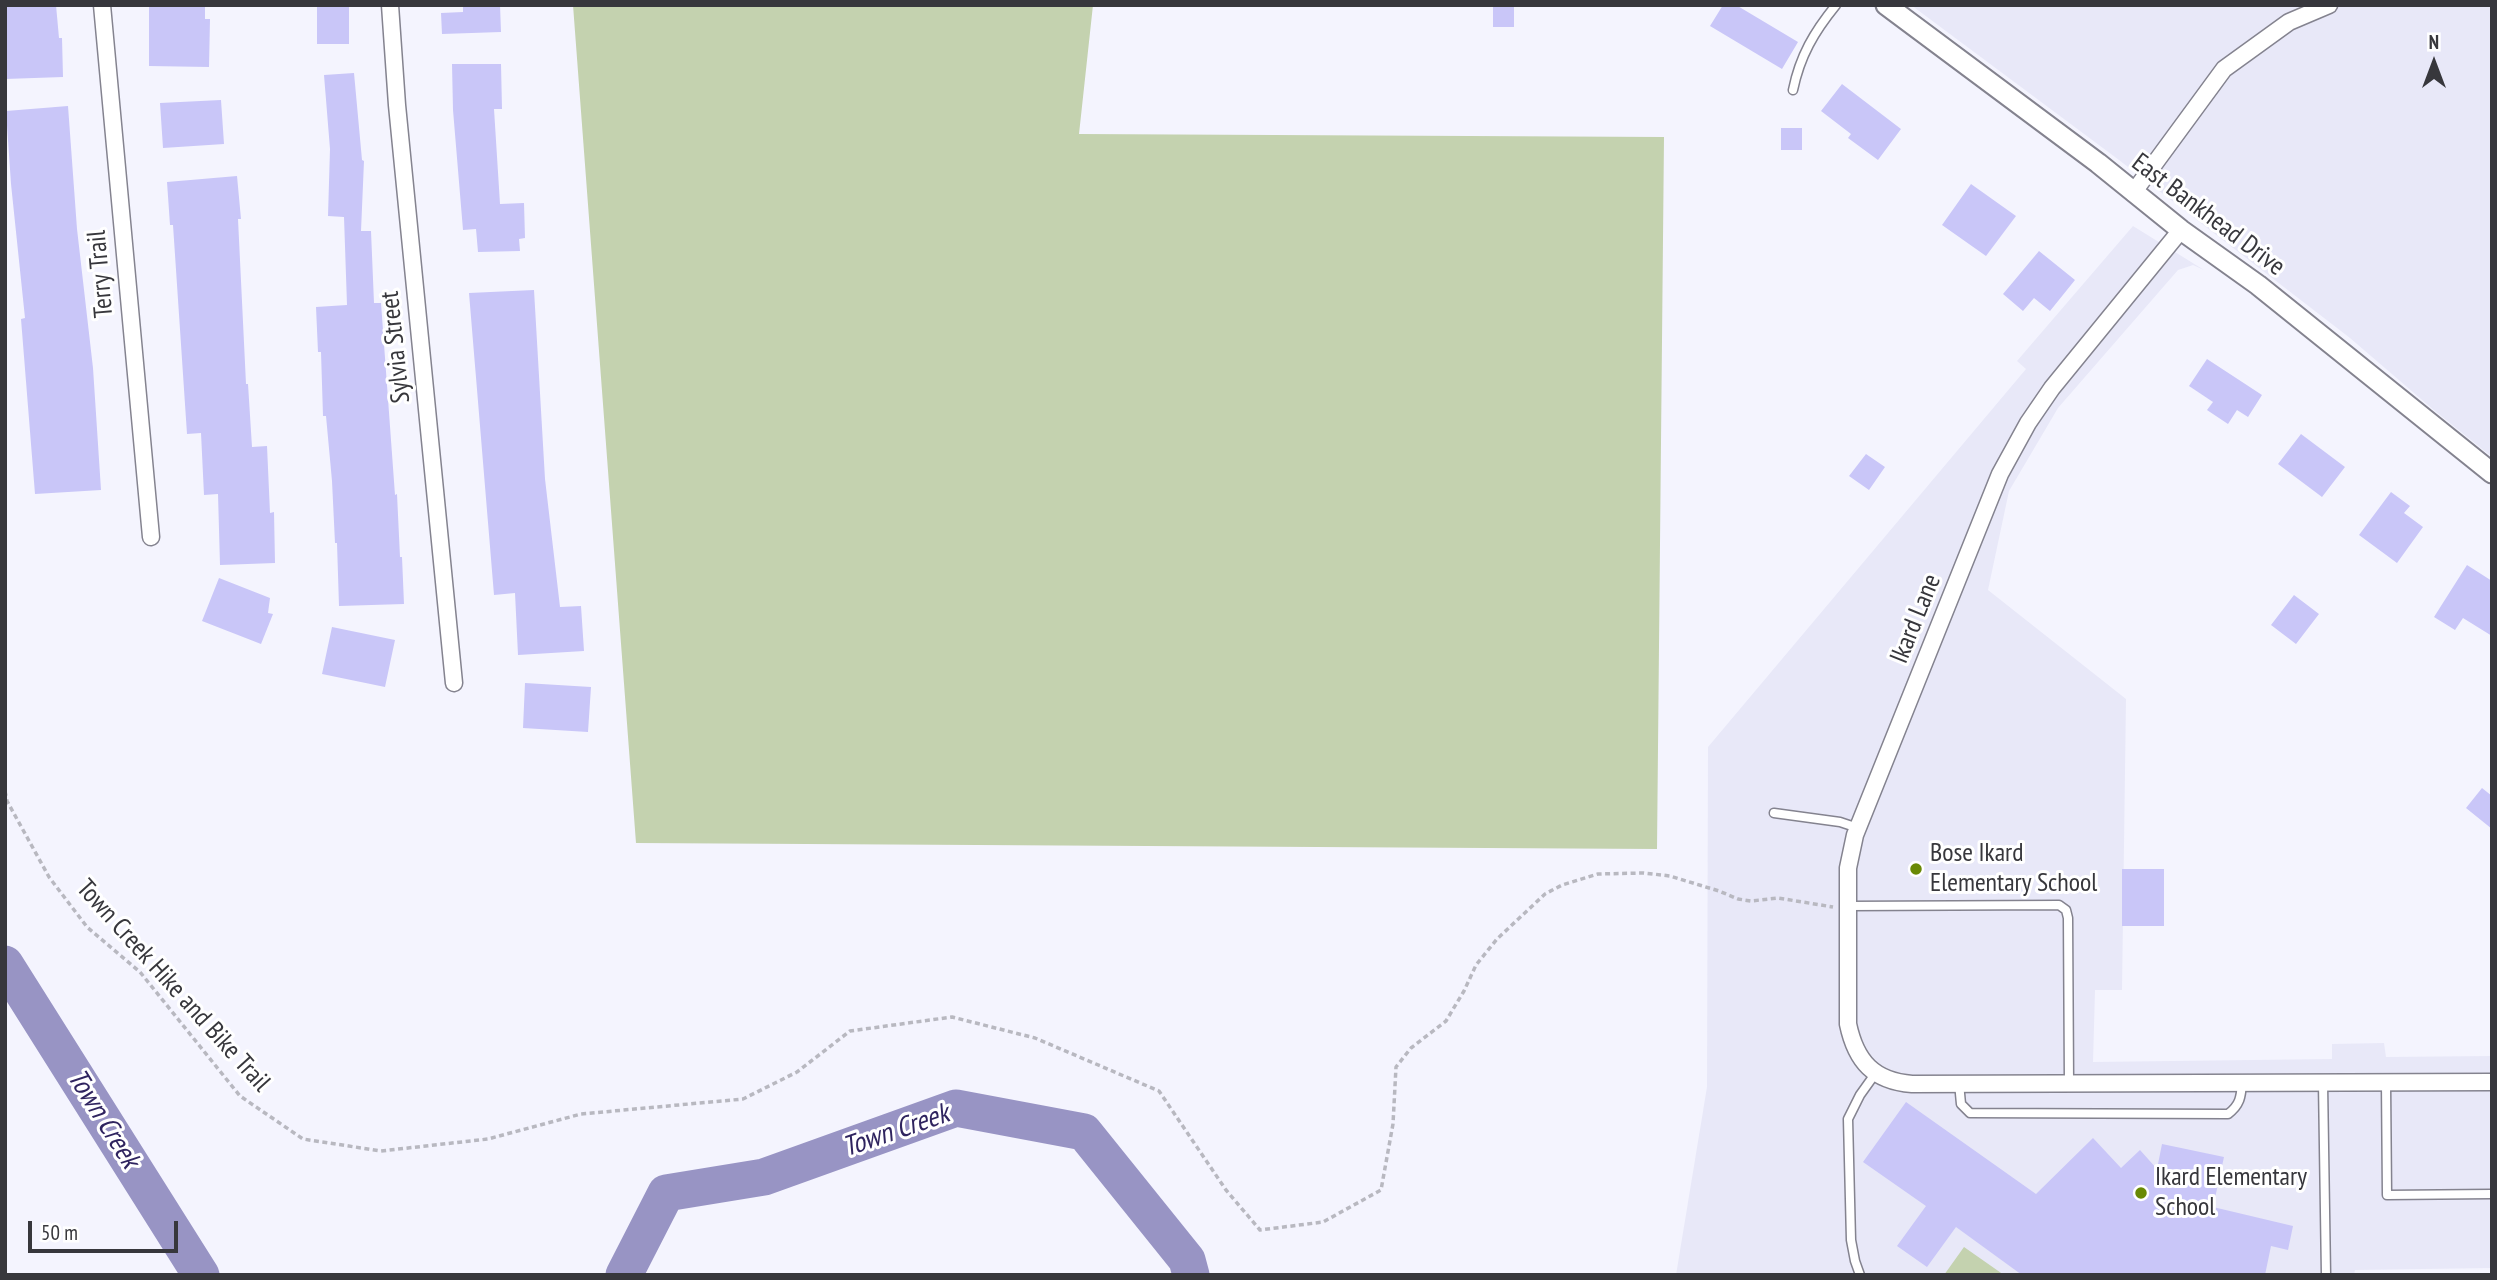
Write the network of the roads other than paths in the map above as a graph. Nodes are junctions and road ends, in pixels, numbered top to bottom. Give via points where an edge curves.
1 (102, 5) edge
2 (390, 5) edge
3 (1836, 5) edge
4 (1886, 5) edge
5 (2329, 5) edge
6 (1793, 90) dead end
7 (2133, 192) junction
8 (2181, 230) junction
9 (2492, 473) edge
10 (151, 537) dead end
11 (454, 683) dead end
12 (1774, 813) dead end
13 (1858, 828) junction
14 (1847, 906) junction
15 (1875, 1074) junction
16 (2492, 1082) edge
17 (1959, 1083) junction
18 (2069, 1083) junction
19 (2242, 1083) junction
20 (2323, 1083) junction
21 (2386, 1083) junction
22 (2492, 1194) edge
23 (1860, 1275) edge
24 (2326, 1275) edge

1 - 10 street, Terry Trail
2 - 11 street, Sylvia Street
3 - 6 lane via 1813,34 1798,65
4 - 7 street, East Bankhead Drive
5 - 7 street via 2289,22 2224,69
7 - 8 street, East Bankhead Drive
8 - 9 street, East Bankhead Drive via 2258,285
8 - 13 street, Ikard Lane via 2052,388 2000,474
12 - 13 lane
13 - 14 street, Ikard Lane via 1848,868
14 - 15 street, Ikard Lane via 1848,1024 1858,1054
14 - 18 lane via 2059,905 2066,910
15 - 17 street via 1893,1083
15 - 23 lane via 1848,1119 1849,1214
16 - 21 street
17 - 18 street
17 - 19 lane via 1961,1104 1979,1114 2228,1114 2238,1106
18 - 19 street
19 - 20 street
20 - 21 street
20 - 24 lane
21 - 22 lane via 2387,1195

